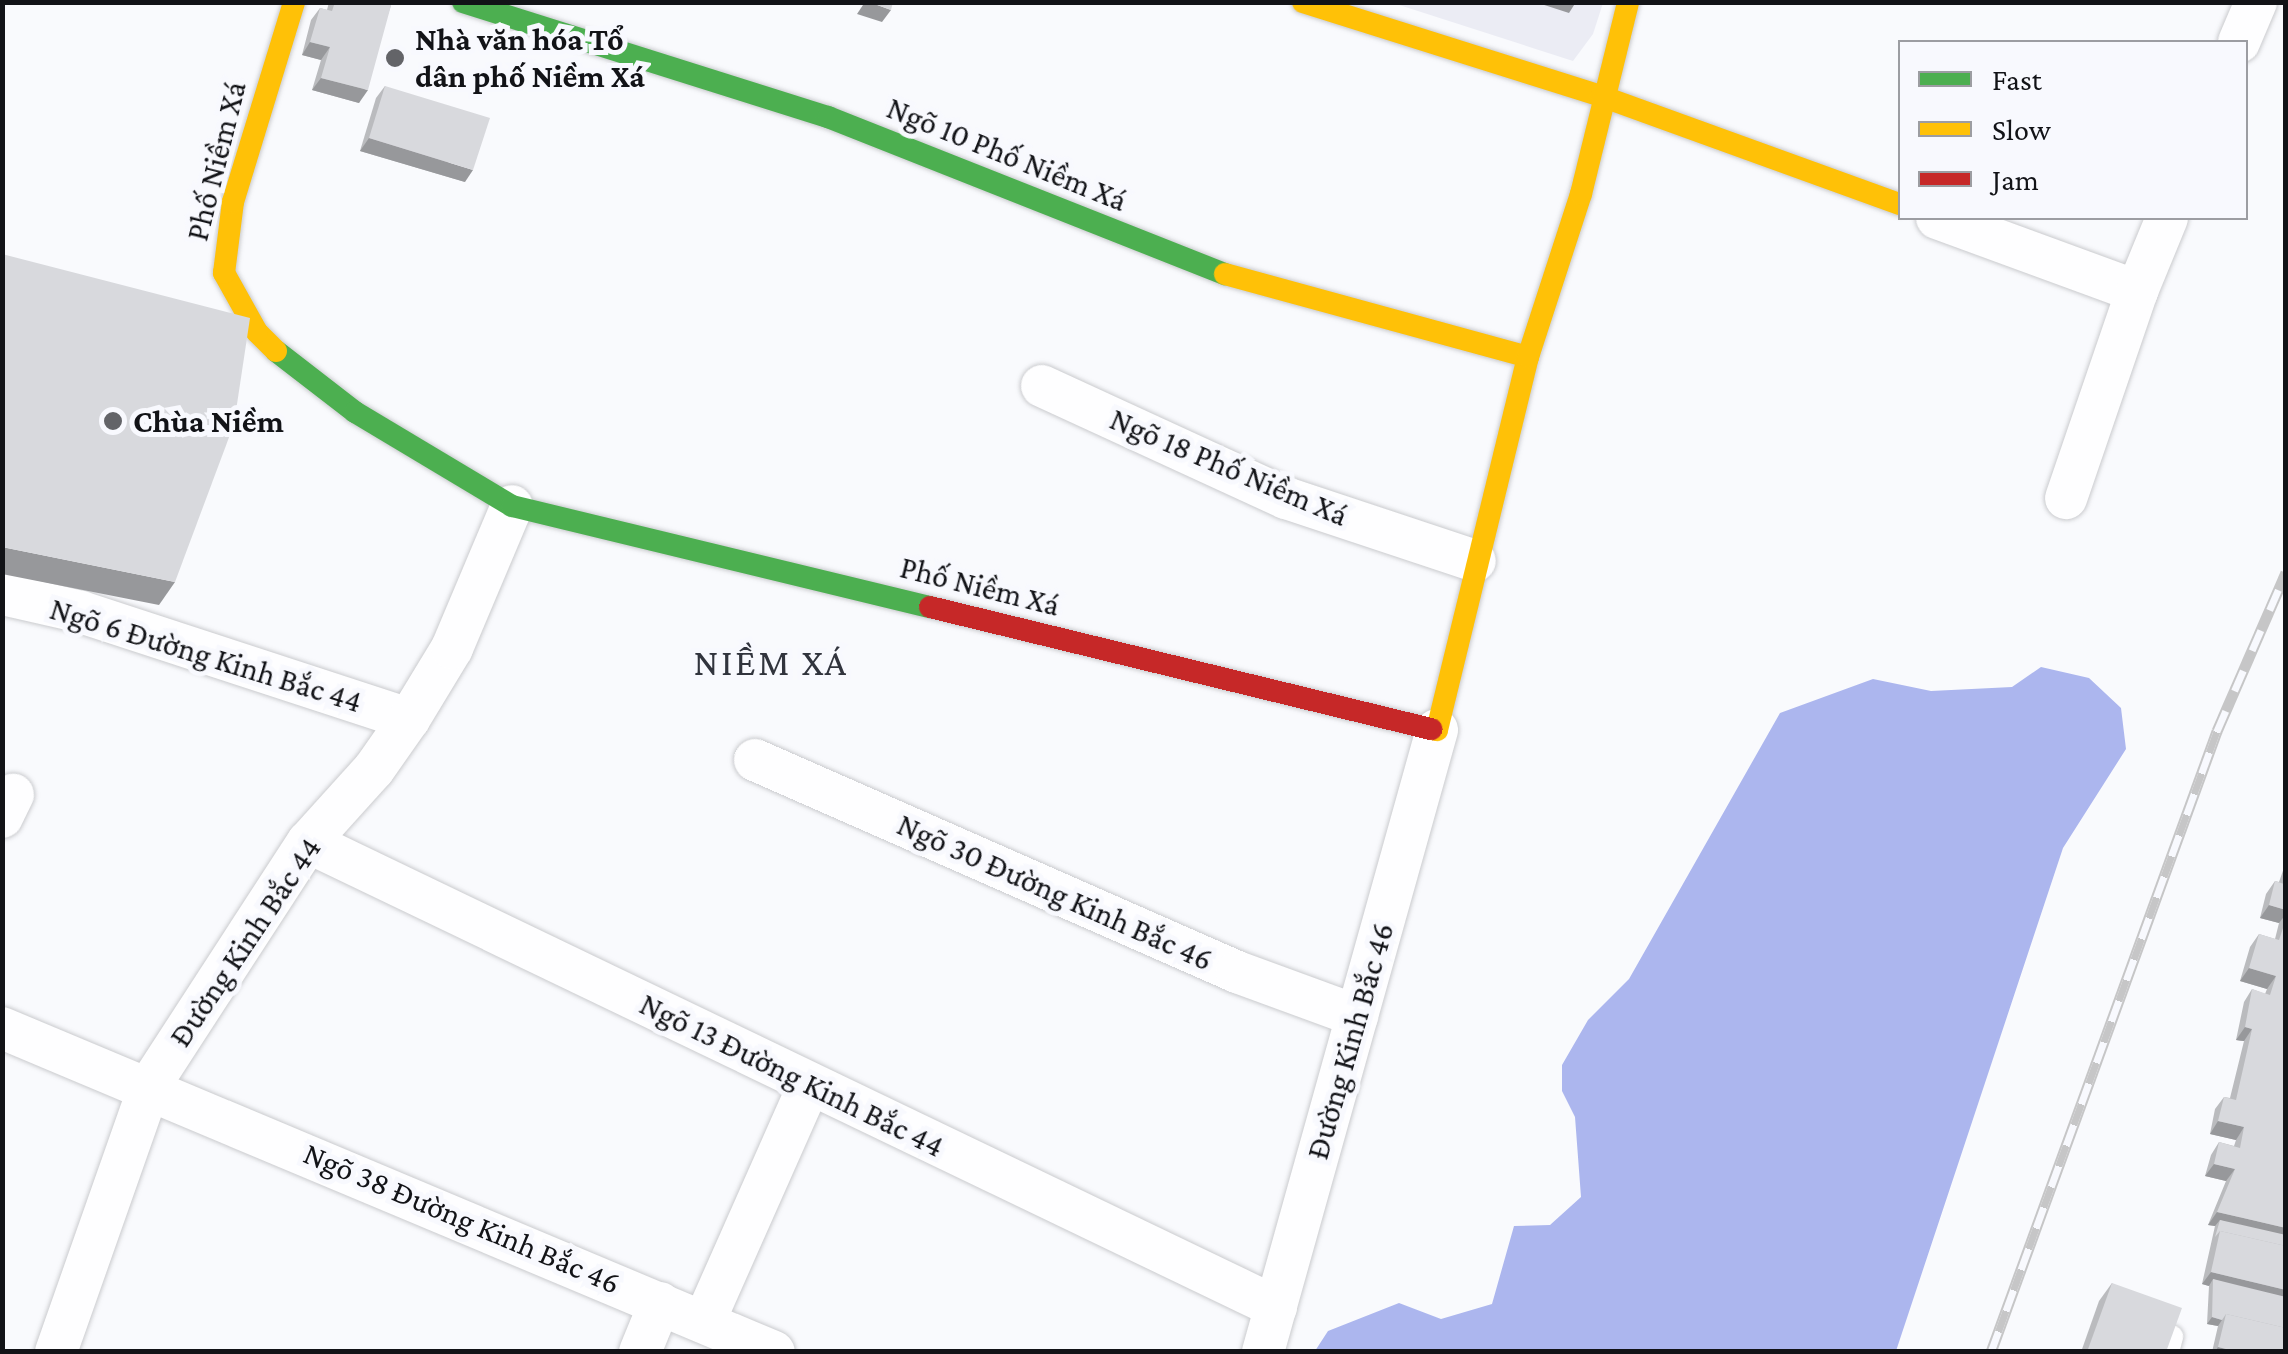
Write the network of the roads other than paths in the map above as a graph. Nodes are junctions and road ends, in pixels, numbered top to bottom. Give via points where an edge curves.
1 (294, 2) edge
2 (463, 2) edge
3 (1303, 2) edge
4 (1628, 2) edge
5 (2256, 2) edge
6 (2240, 40) edge
7 (1600, 96) junction
8 (1898, 203) edge
9 (1943, 220) edge
10 (2166, 220) edge
11 (2136, 291) junction
12 (1528, 357) junction
13 (1042, 386) dead end
14 (2066, 498) dead end
15 (512, 506) junction
16 (1475, 561) junction
17 (2, 594) edge
18 (408, 719) junction
19 (1437, 730) junction
20 (755, 760) dead end
21 (308, 842) junction
22 (1357, 1016) junction
23 (2, 1028) edge
24 (810, 1084) junction
25 (150, 1085) junction
26 (660, 1303) junction
27 (1276, 1308) junction
28 (704, 1322) junction
29 (56, 1352) edge
30 (640, 1352) edge
31 (774, 1352) edge
32 (1263, 1352) edge

1 - 15 street, Phố Niềm Xá via 224,240 224,273 235,302 293,369
2 - 12 street, Ngõ 10 Phố Niềm Xá via 828,117 1193,265
3 - 7 street
4 - 7 street
5 - 6 street
7 - 8 street
7 - 12 street via 1581,194
9 - 11 street
10 - 11 street
11 - 14 street
12 - 16 street
13 - 16 street, Ngõ 18 Phố Niềm Xá via 1286,498
15 - 18 street, Đường Kinh Bắc 44 via 452,648
15 - 19 street, Phố Niềm Xá
16 - 19 street
17 - 18 street, Ngõ 6 Đường Kinh Bắc 44 via 81,612
18 - 21 street, Đường Kinh Bắc 44 via 374,769
19 - 22 street, Đường Kinh Bắc 46
20 - 22 street, Ngõ 30 Đường Kinh Bắc 46 via 1237,972
21 - 24 street, Ngõ 13 Đường Kinh Bắc 44
21 - 25 street, Đường Kinh Bắc 44
22 - 27 street, Đường Kinh Bắc 46
23 - 25 street, Ngõ 38 Đường Kinh Bắc 46
24 - 27 street, Ngõ 13 Đường Kinh Bắc 44
24 - 28 street
25 - 26 street, Ngõ 38 Đường Kinh Bắc 46
25 - 29 street, Đường Kinh Bắc 44
26 - 28 street, Ngõ 38 Đường Kinh Bắc 46
26 - 30 street
27 - 32 street, Đường Kinh Bắc 46
28 - 31 street, Ngõ 38 Đường Kinh Bắc 46

